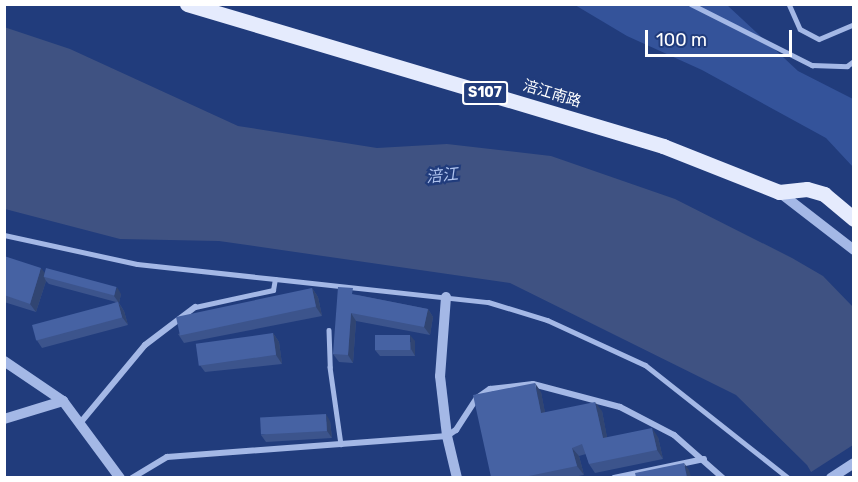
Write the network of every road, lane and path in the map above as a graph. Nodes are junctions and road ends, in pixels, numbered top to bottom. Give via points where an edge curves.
1 (187, 4) edge
2 (692, 4) edge
3 (789, 4) edge
4 (854, 24) edge
5 (854, 61) edge
6 (779, 192) junction
7 (854, 219) edge
8 (4, 235) edge
9 (854, 250) edge
10 (275, 279) junction
11 (446, 297) junction
12 (195, 307) joint
13 (329, 330) dead end
14 (4, 361) edge
15 (63, 401) junction
16 (4, 418) edge
17 (81, 422) junction
18 (447, 436) junction
19 (342, 444) junction
20 (704, 459) junction
21 (854, 463) edge
22 (120, 477) edge
23 (132, 477) edge
24 (457, 477) edge
25 (614, 477) edge
26 (723, 477) edge
27 (788, 477) edge
28 (831, 477) edge

1 - 6 main road, 涪江南路 / S107 via 663,146
2 - 5 lane via 812,65 847,66
3 - 4 lane via 800,29 819,39
6 - 7 main road, S107 via 807,189 824,194
6 - 9 street, 涪江南路
8 - 10 street via 136,264
10 - 11 street
10 - 12 street via 273,291
11 - 18 street via 440,376
11 - 27 street via 488,302 547,320 645,365
12 - 17 street via 145,345
13 - 19 lane via 330,367
14 - 15 street
15 - 16 street
15 - 17 street
17 - 22 street
18 - 19 street
18 - 20 street via 456,430 477,398 490,389 533,384 620,407 674,435
18 - 24 street
19 - 23 street via 167,457
20 - 25 street
20 - 26 street
21 - 28 street

